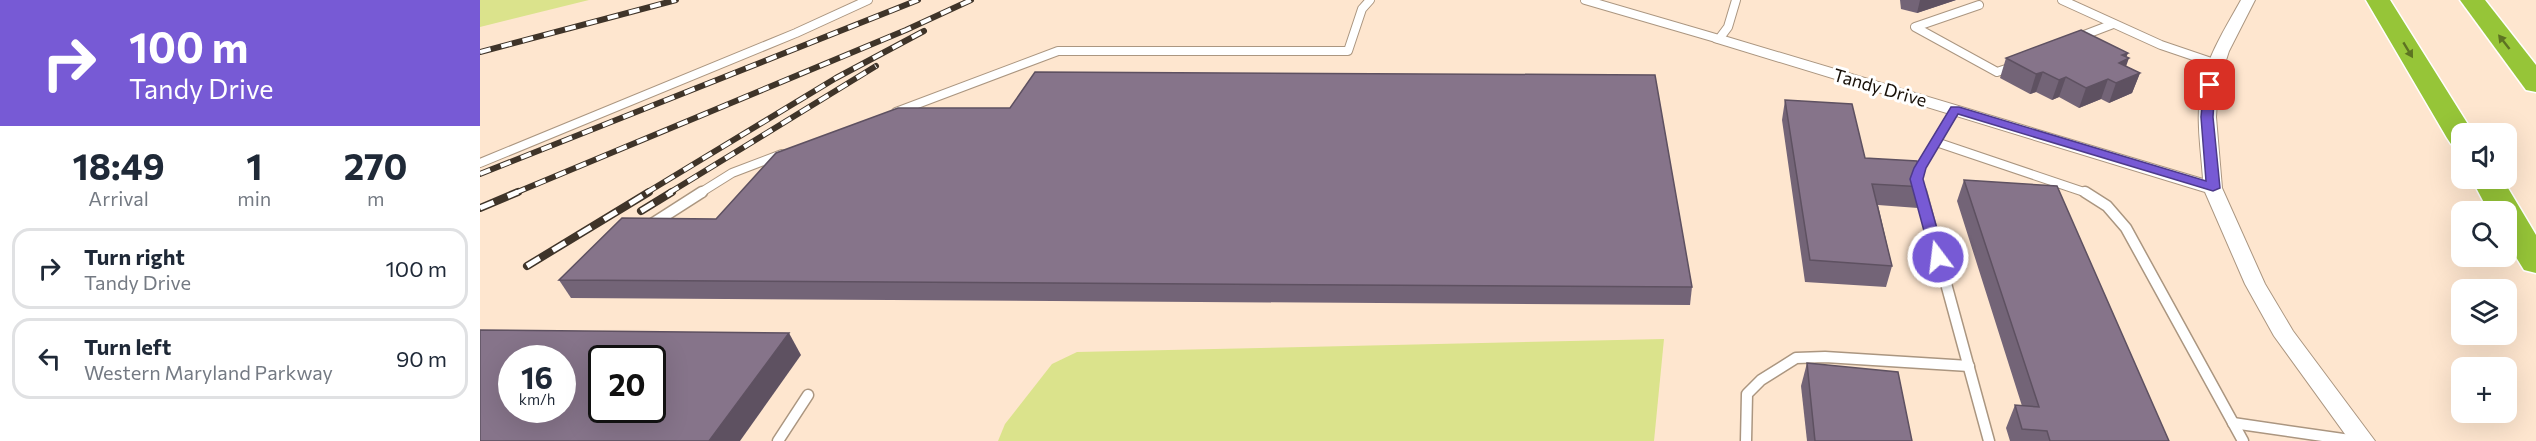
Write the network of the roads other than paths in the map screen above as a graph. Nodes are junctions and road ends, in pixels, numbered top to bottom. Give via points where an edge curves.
1 (868, 0) edge
2 (1370, 0) edge
3 (1585, 0) edge
4 (1736, 0) edge
5 (2062, 0) edge
6 (2248, 0) edge
7 (2378, 0) edge
8 (2472, 0) edge
9 (1979, 5) dead end
10 (2113, 24) junction
11 (1719, 39) junction
12 (2072, 40) edge
13 (2020, 63) edge
14 (2217, 64) junction
15 (2536, 84) edge
16 (1955, 110) junction
17 (884, 116) edge
18 (2453, 123) edge
19 (1936, 142) junction
20 (786, 153) edge
21 (480, 163) edge
22 (2213, 188) junction
23 (650, 225) edge
24 (2517, 230) edge
25 (2536, 262) edge
26 (1969, 366) junction
27 (808, 395) dead end
28 (2233, 423) junction
29 (778, 441) edge
30 (1746, 441) edge
31 (1989, 441) edge
32 (2243, 441) edge
33 (2357, 441) edge
34 (2363, 441) edge

1 - 21 lane
2 - 17 lane via 1362,9 1348,51 1058,51
3 - 11 lane
4 - 11 lane via 1728,27
5 - 10 lane
6 - 14 street
7 -> 18 highway
15 -> 8 highway
9 - 13 lane via 1916,27 1997,72
10 - 12 lane
10 - 14 lane
11 - 16 street, Tandy Drive
14 - 22 street via 2207,117
16 - 19 lane
16 - 22 street, Tandy Drive
19 - 26 lane via 1917,179
19 - 28 lane via 2082,190 2107,206 2126,228
20 - 23 lane via 732,173
22 - 34 street via 2255,284 2285,336
24 - 25 highway
26 - 30 lane via 1796,358 1747,394
26 - 31 lane
27 - 29 lane
28 - 32 lane
28 - 33 lane

